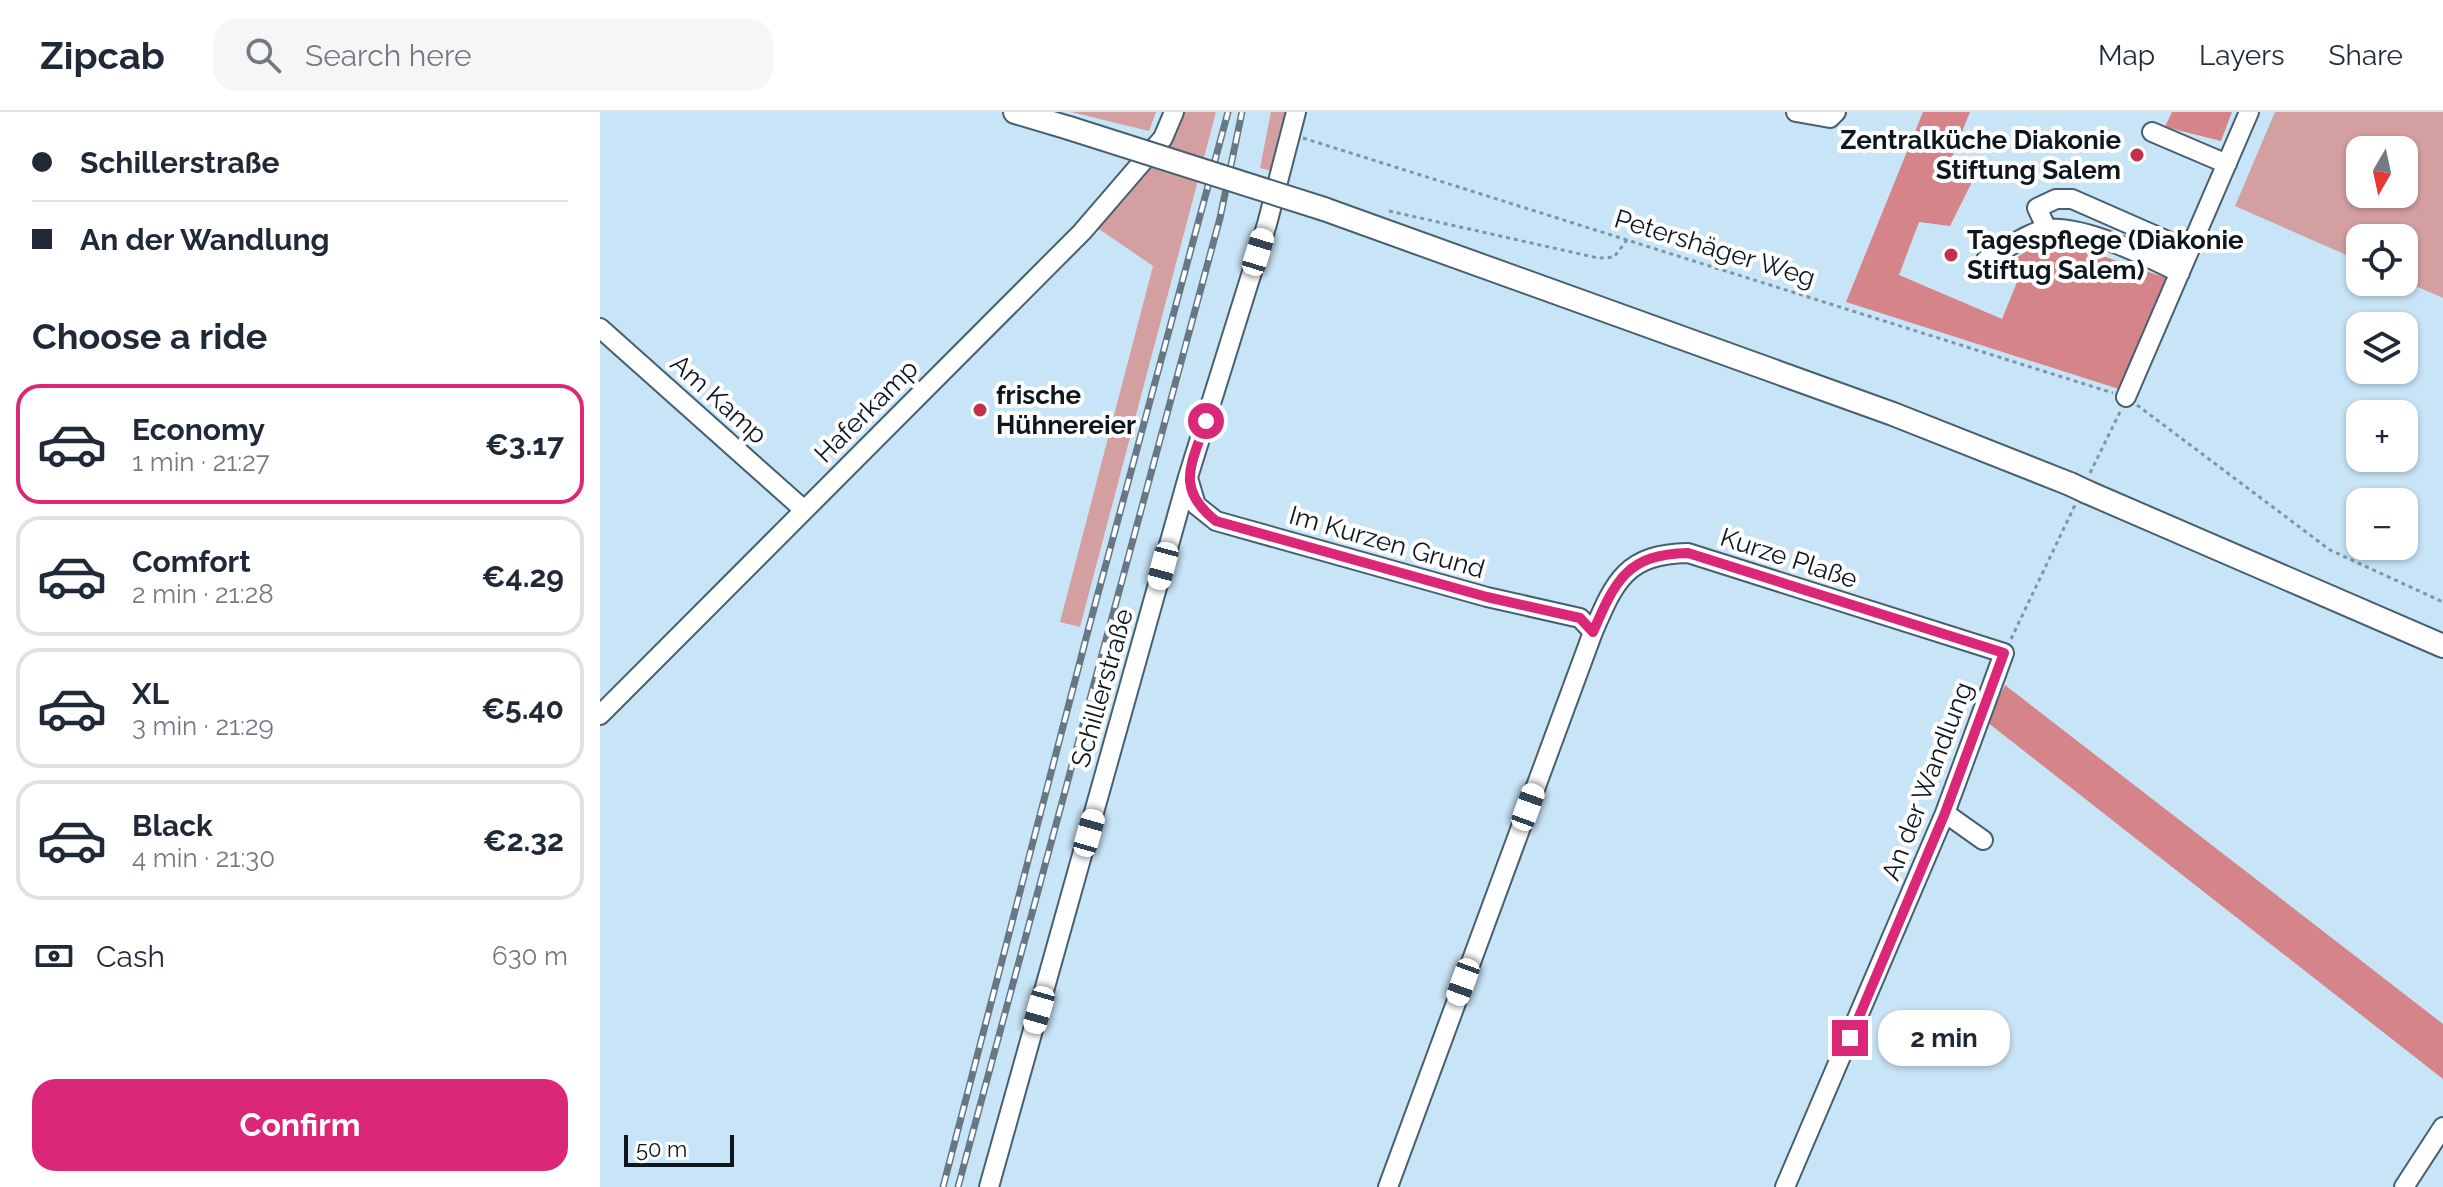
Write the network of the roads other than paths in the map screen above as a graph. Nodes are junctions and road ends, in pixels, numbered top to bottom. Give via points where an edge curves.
1 (1015, 112) edge
2 (1174, 112) edge
3 (1296, 112) edge
4 (1796, 112) edge
5 (1836, 112) edge
6 (2249, 112) edge
7 (2152, 132) dead end
8 (2227, 164) junction
9 (2047, 229) junction
10 (1986, 260) dead end
11 (2174, 270) junction
12 (600, 328) edge
13 (2126, 397) road end
14 (1188, 477) junction
15 (803, 509) junction
16 (1593, 632) junction
17 (2443, 646) edge
18 (2004, 653) joint
19 (600, 715) edge
20 (1945, 813) junction
21 (1983, 840) dead end
22 (2443, 1127) edge
23 (989, 1187) edge
24 (1388, 1187) edge
25 (1785, 1187) edge
26 (2404, 1187) edge

1 - 17 main road, bridge via 1324,209 1878,409 2080,489
2 - 15 street, Haferkamp via 1163,138 1082,232
3 - 14 street, Schillerstraße
4 - 5 street via 1830,118
6 - 8 street
7 - 8 street
8 - 11 street
9 - 10 street
9 - 11 street via 2085,235
9 - 11 street via 2037,208 2072,199 2170,242
11 - 13 street
12 - 15 street, Am Kamp
14 - 16 street, Im Kurzen Grund via 1196,505 1216,521 1580,618
14 - 23 street, Schillerstraße
15 - 19 street, Haferkamp
16 - 18 street, Kurze Plaße via 1613,585 1630,568 1645,559 1688,553
16 - 24 street, Kurze Plaße
18 - 20 street, An der Wandlung
20 - 21 street
20 - 25 street, An der Wandlung
22 - 26 street

